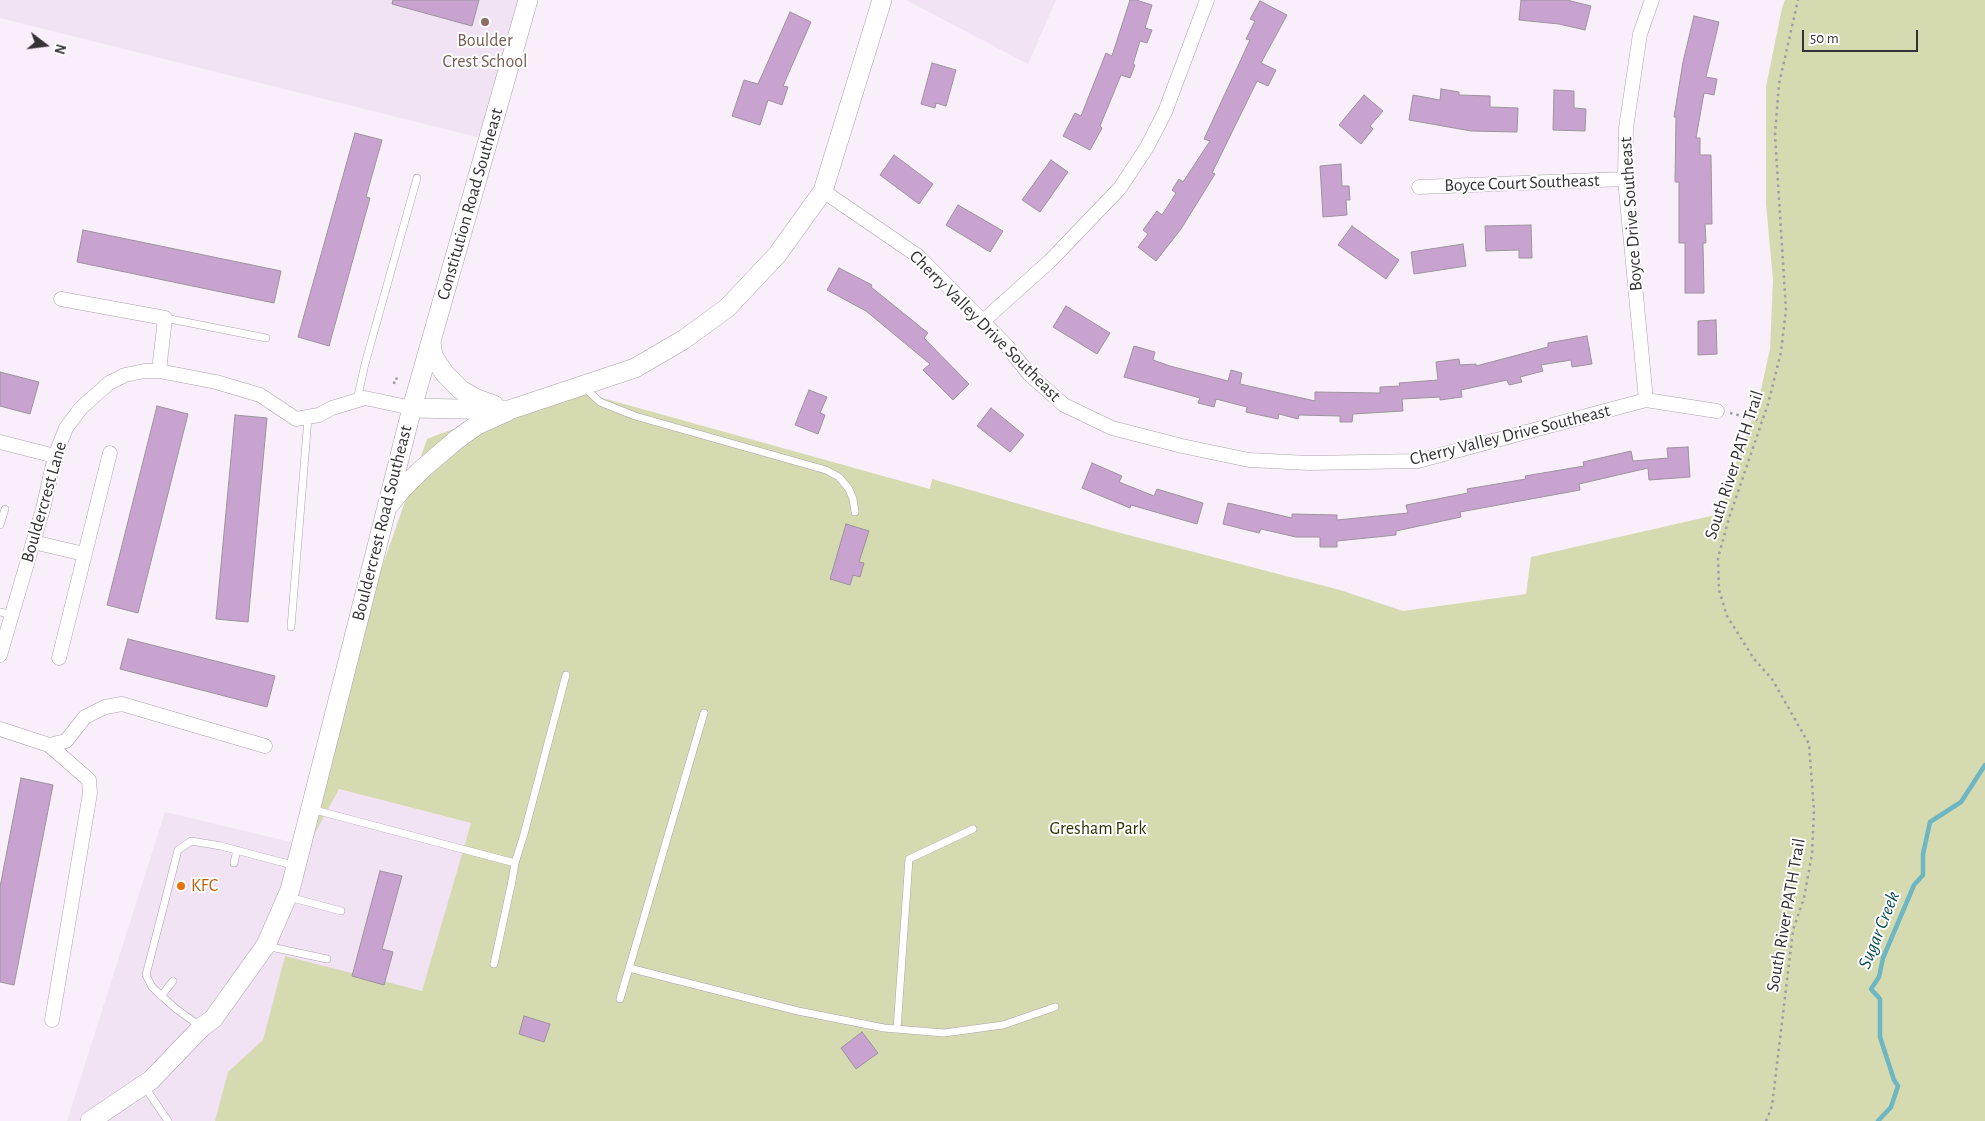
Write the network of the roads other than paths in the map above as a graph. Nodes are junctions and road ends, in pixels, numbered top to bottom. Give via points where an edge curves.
1 (528, 0) edge
2 (882, 0) edge
3 (1207, 0) edge
4 (1652, 0) edge
5 (417, 178) dead end
6 (1626, 179) junction
7 (1419, 187) dead end
8 (823, 191) junction
9 (61, 299) dead end
10 (165, 318) junction
11 (982, 322) junction
12 (266, 338) dead end
13 (431, 342) junction
14 (159, 371) junction
15 (583, 386) junction
16 (364, 399) junction
17 (1646, 400) junction
18 (412, 408) junction
19 (509, 410) junction
20 (1717, 411) road end
21 (308, 418) junction
22 (0, 442) edge
23 (110, 453) dead end
24 (55, 456) junction
25 (4, 509) dead end
26 (385, 511) junction
27 (854, 512) dead end
28 (0, 525) edge
29 (33, 542) junction
30 (84, 554) junction
31 (6, 613) edge
32 (291, 628) dead end
33 (0, 656) edge
34 (59, 658) dead end
35 (566, 675) dead end
36 (704, 713) dead end
37 (0, 729) edge
38 (49, 746) junction
39 (264, 746) dead end
40 (311, 809) junction
41 (973, 829) dead end
42 (237, 850) junction
43 (515, 863) junction
44 (234, 864) dead end
45 (296, 866) junction
46 (288, 896) junction
47 (341, 911) dead end
48 (266, 946) junction
49 (327, 959) dead end
50 (494, 964) dead end
51 (629, 968) junction
52 (173, 981) dead end
53 (162, 996) junction
54 (620, 998) dead end
55 (1054, 1007) dead end
56 (52, 1020) dead end
57 (202, 1028) junction
58 (897, 1029) junction
59 (143, 1085) junction
60 (90, 1121) edge
61 (168, 1121) edge

1 - 13 street, Constitution Road Southeast
2 - 8 street, Bouldercrest Road Southeast
3 - 11 street via 1165,112 1120,188 1050,261
4 - 6 street, Boyce Drive Southeast via 1640,34 1627,118
5 - 16 lane via 368,355
6 - 7 street, Boyce Court Southeast
6 - 17 street, Boyce Drive Southeast
8 - 11 street, Cherry Valley Drive Southeast via 918,256
8 - 15 street, Bouldercrest Road Southeast via 777,255 727,308 683,340 635,368
9 - 10 street
10 - 12 lane
10 - 14 street
11 - 17 street, Cherry Valley Drive Southeast via 1029,374 1064,405 1112,428 1249,460 1309,463 1418,461
13 - 18 street, Constitution Road Southeast
13 - 19 street via 433,356 444,374 461,390
14 - 21 street, Bouldercrest Lane via 260,395 296,419
14 - 24 street, Bouldercrest Lane via 125,375 109,383 81,408 66,428
15 - 19 street, Bouldercrest Road Southeast
15 - 27 lane via 600,402 635,416 826,470 839,477 849,489 854,498
16 - 18 street
16 - 21 street
17 - 20 street, Cherry Valley Drive Southeast
18 - 19 street, Bouldercrest Road Southeast
18 - 26 street, Bouldercrest Road Southeast
19 - 26 street via 477,425 452,444 403,488
21 - 32 lane
22 - 24 street
23 - 30 street
24 - 29 street, Bouldercrest Lane
25 - 28 lane
26 - 40 street, Bouldercrest Road Southeast
29 - 30 street
29 - 31 street, Bouldercrest Lane
30 - 34 street
31 - 33 street, Bouldercrest Lane
35 - 43 lane
36 - 51 lane
37 - 38 street
38 - 39 street via 66,741 85,717 122,704
38 - 56 street via 89,780 90,794
40 - 43 lane
40 - 45 street, Bouldercrest Road Southeast
41 - 58 lane via 909,859
42 - 44 lane
42 - 45 lane
42 - 53 lane via 190,841 178,850 146,975
43 - 50 lane
45 - 46 street, Bouldercrest Road Southeast
46 - 47 lane
46 - 48 street, Bouldercrest Road Southeast
48 - 49 lane
48 - 57 street, Bouldercrest Road Southeast via 213,1020
51 - 54 lane
51 - 58 lane via 798,1012
52 - 53 lane
53 - 57 lane
55 - 58 lane via 1003,1025 944,1033
57 - 59 street, Bouldercrest Road Southeast
59 - 60 street, Bouldercrest Road Southeast
59 - 61 lane

